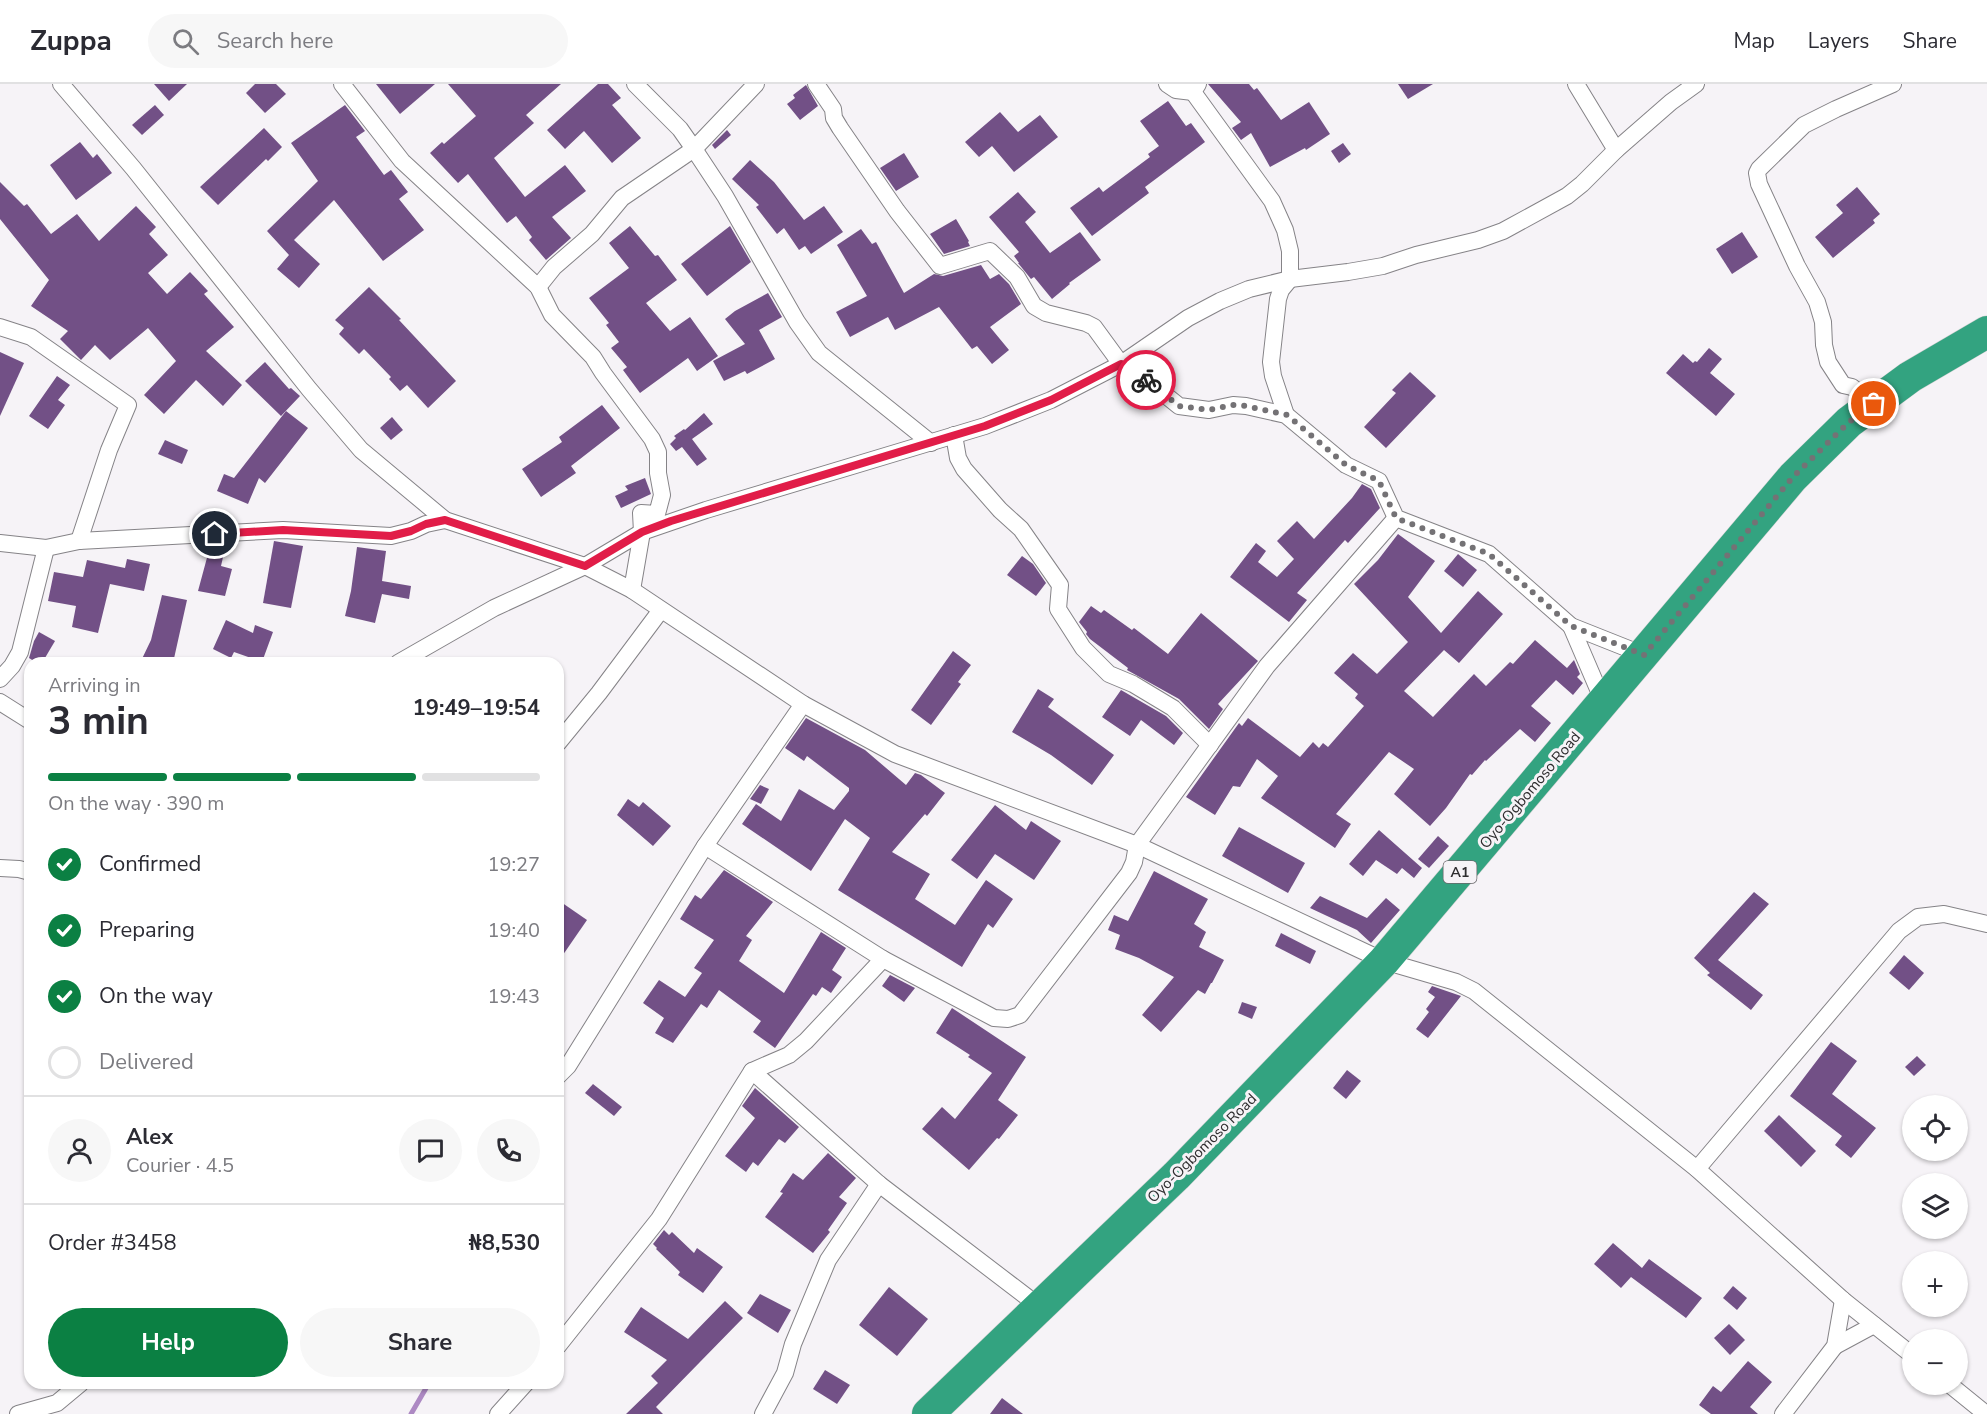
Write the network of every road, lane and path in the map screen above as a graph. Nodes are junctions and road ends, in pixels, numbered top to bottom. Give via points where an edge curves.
1 (62, 84) edge
2 (342, 84) edge
3 (635, 84) edge
4 (756, 84) edge
5 (816, 84) edge
6 (1167, 84) edge
7 (1576, 84) edge
8 (1696, 84) edge
9 (1893, 84) edge
10 (1195, 88) edge
11 (694, 149) junction
12 (1616, 150) junction
13 (1290, 279) junction
14 (538, 287) junction
15 (0, 327) edge
16 (1987, 332) edge
17 (1121, 364) junction
18 (1874, 404) junction
19 (1287, 415) junction
20 (954, 435) junction
21 (931, 442) junction
22 (1396, 518) junction
23 (445, 520) junction
24 (642, 532) junction
25 (79, 541) junction
26 (0, 543) edge
27 (46, 548) junction
28 (585, 566) junction
29 (632, 591) junction
30 (661, 610) junction
31 (1571, 626) junction
32 (1644, 655) junction
33 (408, 657) edge
34 (0, 679) edge
35 (0, 702) edge
36 (1604, 703) junction
37 (803, 704) junction
38 (24, 717) edge
39 (564, 736) edge
40 (1210, 745) junction
41 (1137, 845) junction
42 (705, 846) junction
43 (0, 868) edge
44 (24, 870) edge
45 (1987, 924) edge
46 (883, 959) junction
47 (1384, 961) junction
48 (564, 1070) edge
49 (752, 1071) junction
50 (1698, 1169) junction
51 (879, 1184) junction
52 (1843, 1300) junction
53 (1040, 1306) junction
54 (1875, 1325) junction
55 (564, 1338) edge
56 (1835, 1346) junction
57 (1902, 1347) edge
58 (73, 1389) edge
59 (521, 1389) edge
60 (1963, 1395) edge
61 (18, 1414) edge
62 (498, 1414) edge
63 (763, 1414) edge
64 (928, 1414) edge
65 (1783, 1414) edge
66 (1986, 1414) edge

1 - 23 street via 361,450
2 - 14 street via 402,161
3 - 11 street via 680,129
4 - 11 street
5 - 17 street via 840,128 935,262 945,266 990,251 1017,277 1034,306 1094,327
6 - 10 street via 1176,90
7 - 12 street
8 - 12 street
9 - 18 street via 1804,125 1757,173 1817,302 1828,362 1843,385
10 - 13 street via 1272,201 1290,251
11 - 14 street via 622,198
11 - 21 street via 819,353
12 - 13 street via 1567,196 1503,231 1383,266
13 - 17 street via 1220,301
13 - 19 street via 1278,299 1271,362
14 - 24 street via 552,315 593,357 658,452 662,495 657,514 641,513
15 - 25 street via 31,337 128,405
16 - 18 highway, Oyo-Ogbomoso Road / A1 via 1910,377
17 - 19 street via 1179,406 1209,410 1246,406
17 - 20 street via 1042,404
18 - 32 highway, Oyo-Ogbomoso Road / A1 via 1849,422 1793,477
19 - 22 street via 1346,465 1379,481
20 - 21 street
20 - 40 street via 964,469 1025,533 1060,585 1058,609 1083,648 1110,674 1173,708
21 - 24 street
22 - 31 street via 1489,554
22 - 40 street via 1267,666
23 - 25 street via 391,536 283,530
23 - 28 street
24 - 28 street
24 - 29 street
25 - 27 street
26 - 27 street
27 - 34 street via 20,652
28 - 29 street
28 - 33 street via 494,608
29 - 30 street
30 - 37 street
30 - 39 street
31 - 32 street
31 - 36 street
32 - 36 highway, Oyo-Ogbomoso Road / A1
35 - 38 street
36 - 47 highway, Oyo-Ogbomoso Road / A1
37 - 41 street via 895,754
37 - 42 street
40 - 41 street
41 - 46 street via 1129,873 1020,1015 994,1018
41 - 47 street
42 - 46 street
42 - 48 street
43 - 44 street
45 - 50 street via 1944,914 1918,917 1899,931
46 - 49 street via 798,1048
47 - 50 street via 1474,991
47 - 53 highway, Oyo-Ogbomoso Road / A1 via 1176,1176
49 - 51 street
49 - 55 street via 659,1219
50 - 52 street
51 - 53 street
51 - 63 street via 828,1260 785,1373
52 - 54 street
52 - 56 street
53 - 64 highway, Oyo-Ogbomoso Road / A1
54 - 56 street
54 - 57 street
56 - 65 street
58 - 61 street via 57,1402
59 - 62 street
60 - 66 street

